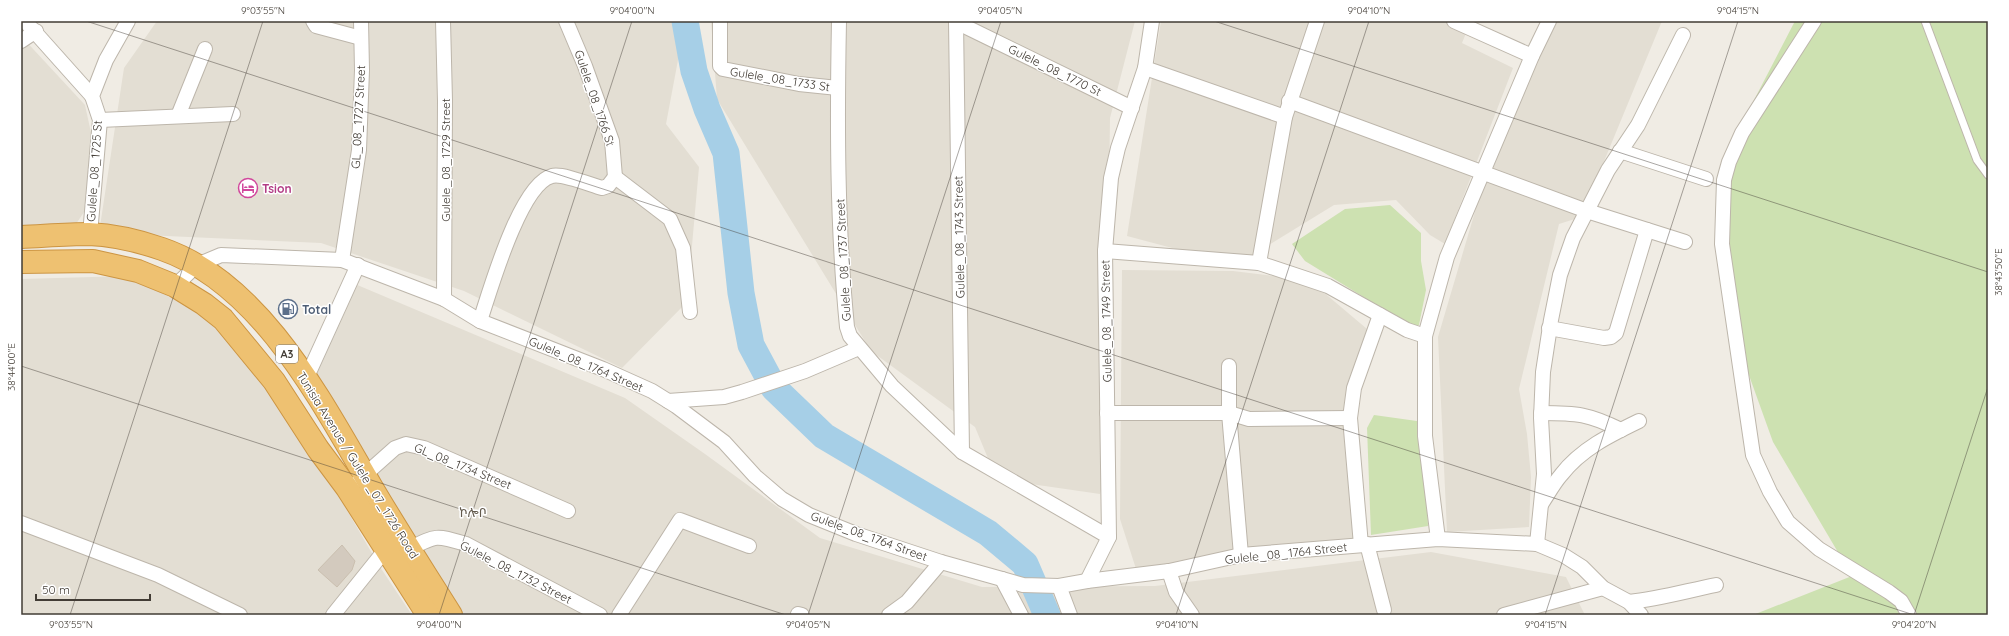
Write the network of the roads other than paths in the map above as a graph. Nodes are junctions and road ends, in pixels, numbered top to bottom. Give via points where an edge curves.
1 (25, 21) edge
2 (128, 21) edge
3 (313, 21) edge
4 (361, 21) edge
5 (443, 21) edge
6 (566, 21) edge
7 (720, 21) edge
8 (840, 21) edge
9 (956, 21) edge
10 (1152, 21) edge
11 (1317, 21) edge
12 (1454, 21) edge
13 (1550, 21) edge
14 (1814, 21) edge
15 (1926, 21) edge
16 (36, 31) junction
17 (1683, 35) dead end
18 (361, 38) junction
19 (21, 41) edge
20 (205, 49) dead end
21 (1532, 56) junction
22 (1145, 68) junction
23 (838, 88) junction
24 (92, 96) junction
25 (1289, 101) junction
26 (1132, 108) junction
27 (233, 114) dead end
28 (178, 116) junction
29 (1285, 117) junction
30 (100, 120) junction
31 (1620, 152) junction
32 (1482, 172) junction
33 (1988, 175) edge
34 (615, 177) junction
35 (1706, 179) dead end
36 (1587, 211) junction
37 (1648, 230) junction
38 (90, 234) junction
39 (21, 237) edge
40 (1685, 242) dead end
41 (1105, 250) junction
42 (342, 260) junction
43 (21, 262) edge
44 (1259, 263) junction
45 (197, 265) junction
46 (358, 265) junction
47 (175, 286) junction
48 (444, 299) junction
49 (690, 312) dead end
50 (1380, 315) junction
51 (480, 320) junction
52 (1549, 328) junction
53 (1425, 336) junction
54 (858, 348) junction
55 (1229, 366) dead end
56 (306, 379) junction
57 (668, 401) junction
58 (1107, 413) junction
59 (1229, 413) junction
60 (1541, 413) junction
61 (1350, 418) junction
62 (1639, 421) dead end
63 (1621, 430) junction
64 (962, 452) junction
65 (365, 476) junction
66 (347, 488) junction
67 (1541, 506) junction
68 (568, 511) dead end
69 (21, 523) edge
70 (1109, 538) junction
71 (1438, 538) junction
72 (1364, 544) junction
73 (1537, 544) junction
74 (749, 546) dead end
75 (409, 549) junction
76 (386, 550) junction
77 (1241, 556) junction
78 (941, 562) junction
79 (1169, 571) junction
80 (1002, 580) junction
81 (1087, 580) junction
82 (1716, 585) dead end
83 (1059, 586) junction
84 (1603, 588) junction
85 (1628, 602) junction
86 (1384, 610) dead end
87 (240, 615) edge
88 (333, 615) edge
89 (428, 615) edge
90 (451, 615) edge
91 (600, 615) edge
92 (619, 615) edge
93 (889, 615) edge
94 (1021, 615) edge
95 (1070, 615) edge
96 (1192, 615) edge
97 (1504, 615) edge
98 (1641, 615) edge
99 (1909, 615) edge

1 - 16 street
2 - 24 street via 106,60
3 - 18 street via 316,26
4 - 18 street, GL_08_1727 Street
5 - 48 street, Gulele_08_1729 Street
6 - 34 street, Gulele_08_1766 St via 612,141
7 - 23 street, Gulele_08_1733 St via 720,66 723,69 799,84
8 - 23 street, Gulele_08_1737 Street
9 - 26 street, Gulele_08_1770 St
9 - 64 street, Gulele_08_1743 Street
10 - 22 street, Gulele_08_1749 Street
11 - 25 street
12 - 21 street
13 - 21 street
14 - 99 street via 1742,133 1724,180 1722,244 1753,455 1770,492 1788,522 1819,549 1901,601
15 - 33 lane via 1977,160
16 - 19 street
16 - 24 street
17 - 31 street via 1638,125
18 - 42 street, GL_08_1727 Street via 359,150
20 - 28 street
21 - 32 street
22 - 26 street, Gulele_08_1749 Street
22 - 29 street
23 - 54 street, Gulele_08_1737 Street via 840,260 847,327
24 - 30 street, Gulele_08_1725 St
25 - 29 street
25 - 32 street
26 - 41 street, Gulele_08_1749 Street via 1111,178
27 - 28 street
28 - 30 street
29 - 44 street
30 - 38 street, Gulele_08_1725 St
31 - 35 street
31 - 36 street
32 - 36 street
32 - 53 street via 1447,257
34 - 49 street via 670,219 683,248
34 - 51 street via 608,186 602,188 557,176 545,179 538,186 525,203 509,238
36 - 37 street
36 - 52 street via 1573,238 1560,275
37 - 40 street
37 - 52 street via 1616,333 1604,338
38 - 39 highway, Tunisia Avenue / Gulele _07_1726 Road / A3
38 - 45 highway, Tunisia Avenue / Gulele _07_1726 Road / A3 via 131,240 162,249
41 - 44 street
41 - 58 street, Gulele_08_1749 Street
42 - 45 street, Gulele_08_1764 Street via 221,255
42 - 46 street, Gulele_08_1764 Street
43 - 47 highway, Tunisia Avenue / Gulele _07_1726 Road / A3 via 93,261 138,271
44 - 50 street via 1328,286
45 - 47 street
45 - 56 highway, Tunisia Avenue / Gulele _07_1726 Road / A3 via 224,284 256,313
46 - 48 street, Gulele_08_1764 Street
46 - 56 street
47 - 66 highway, Tunisia Avenue / Gulele _07_1726 Road / A3 via 223,319 239,337 274,381
48 - 51 street, Gulele_08_1764 Street
50 - 53 street via 1407,330
50 - 61 street via 1354,388
51 - 57 street, Gulele_08_1764 Street via 603,369
52 - 60 street
53 - 71 street via 1425,436
54 - 57 street via 805,371 742,392
54 - 64 street, Gulele_08_1737 Street via 892,386
55 - 59 street
56 - 65 highway, Tunisia Avenue / Gulele _07_1726 Road / A3
57 - 78 street, Gulele_08_1764 Street via 724,442 755,476 782,499 831,525
58 - 59 street
58 - 70 street, Gulele_08_1749 Street
59 - 61 street via 1249,419
59 - 77 street
60 - 63 street via 1574,413 1596,418
60 - 67 street via 1544,474
61 - 72 street
62 - 63 street
63 - 67 street via 1603,439 1574,460 1560,475
64 - 70 street, Gulele_08_1737 Street
65 - 66 street, GL_08_1734 Street
65 - 68 street, GL_08_1734 Street via 395,448 406,444 424,448
65 - 75 highway, Tunisia Avenue / Gulele _07_1726 Road / A3
66 - 76 highway, Tunisia Avenue / Gulele _07_1726 Road / A3
67 - 73 street
69 - 87 street via 158,576
70 - 81 street
71 - 72 street, Gulele_08_1764 Street
71 - 73 street, Gulele_08_1764 Street
72 - 77 street, Gulele_08_1764 Street
72 - 86 street
73 - 84 street, Gulele_08_1764 Street via 1563,555 1582,567
74 - 92 street via 680,520
75 - 90 highway, Tunisia Avenue / Gulele _07_1726 Road / A3
75 - 91 street, Gulele_08_1732 Street via 434,537 444,537 466,544
76 - 88 street
76 - 89 highway, Tunisia Avenue / Gulele _07_1726 Road / A3
77 - 79 street, Gulele_08_1764 Street
78 - 80 street, Gulele_08_1764 Street
78 - 93 street via 907,602
79 - 81 street, Gulele_08_1764 Street
79 - 96 street via 1176,592
80 - 83 street, Gulele_08_1764 Street via 1023,585
80 - 94 street
81 - 83 street, Gulele_08_1764 Street
82 - 85 street via 1656,599
83 - 95 street
84 - 85 street, Gulele_08_1764 Street
84 - 97 street
85 - 98 street, Gulele_08_1764 Street

